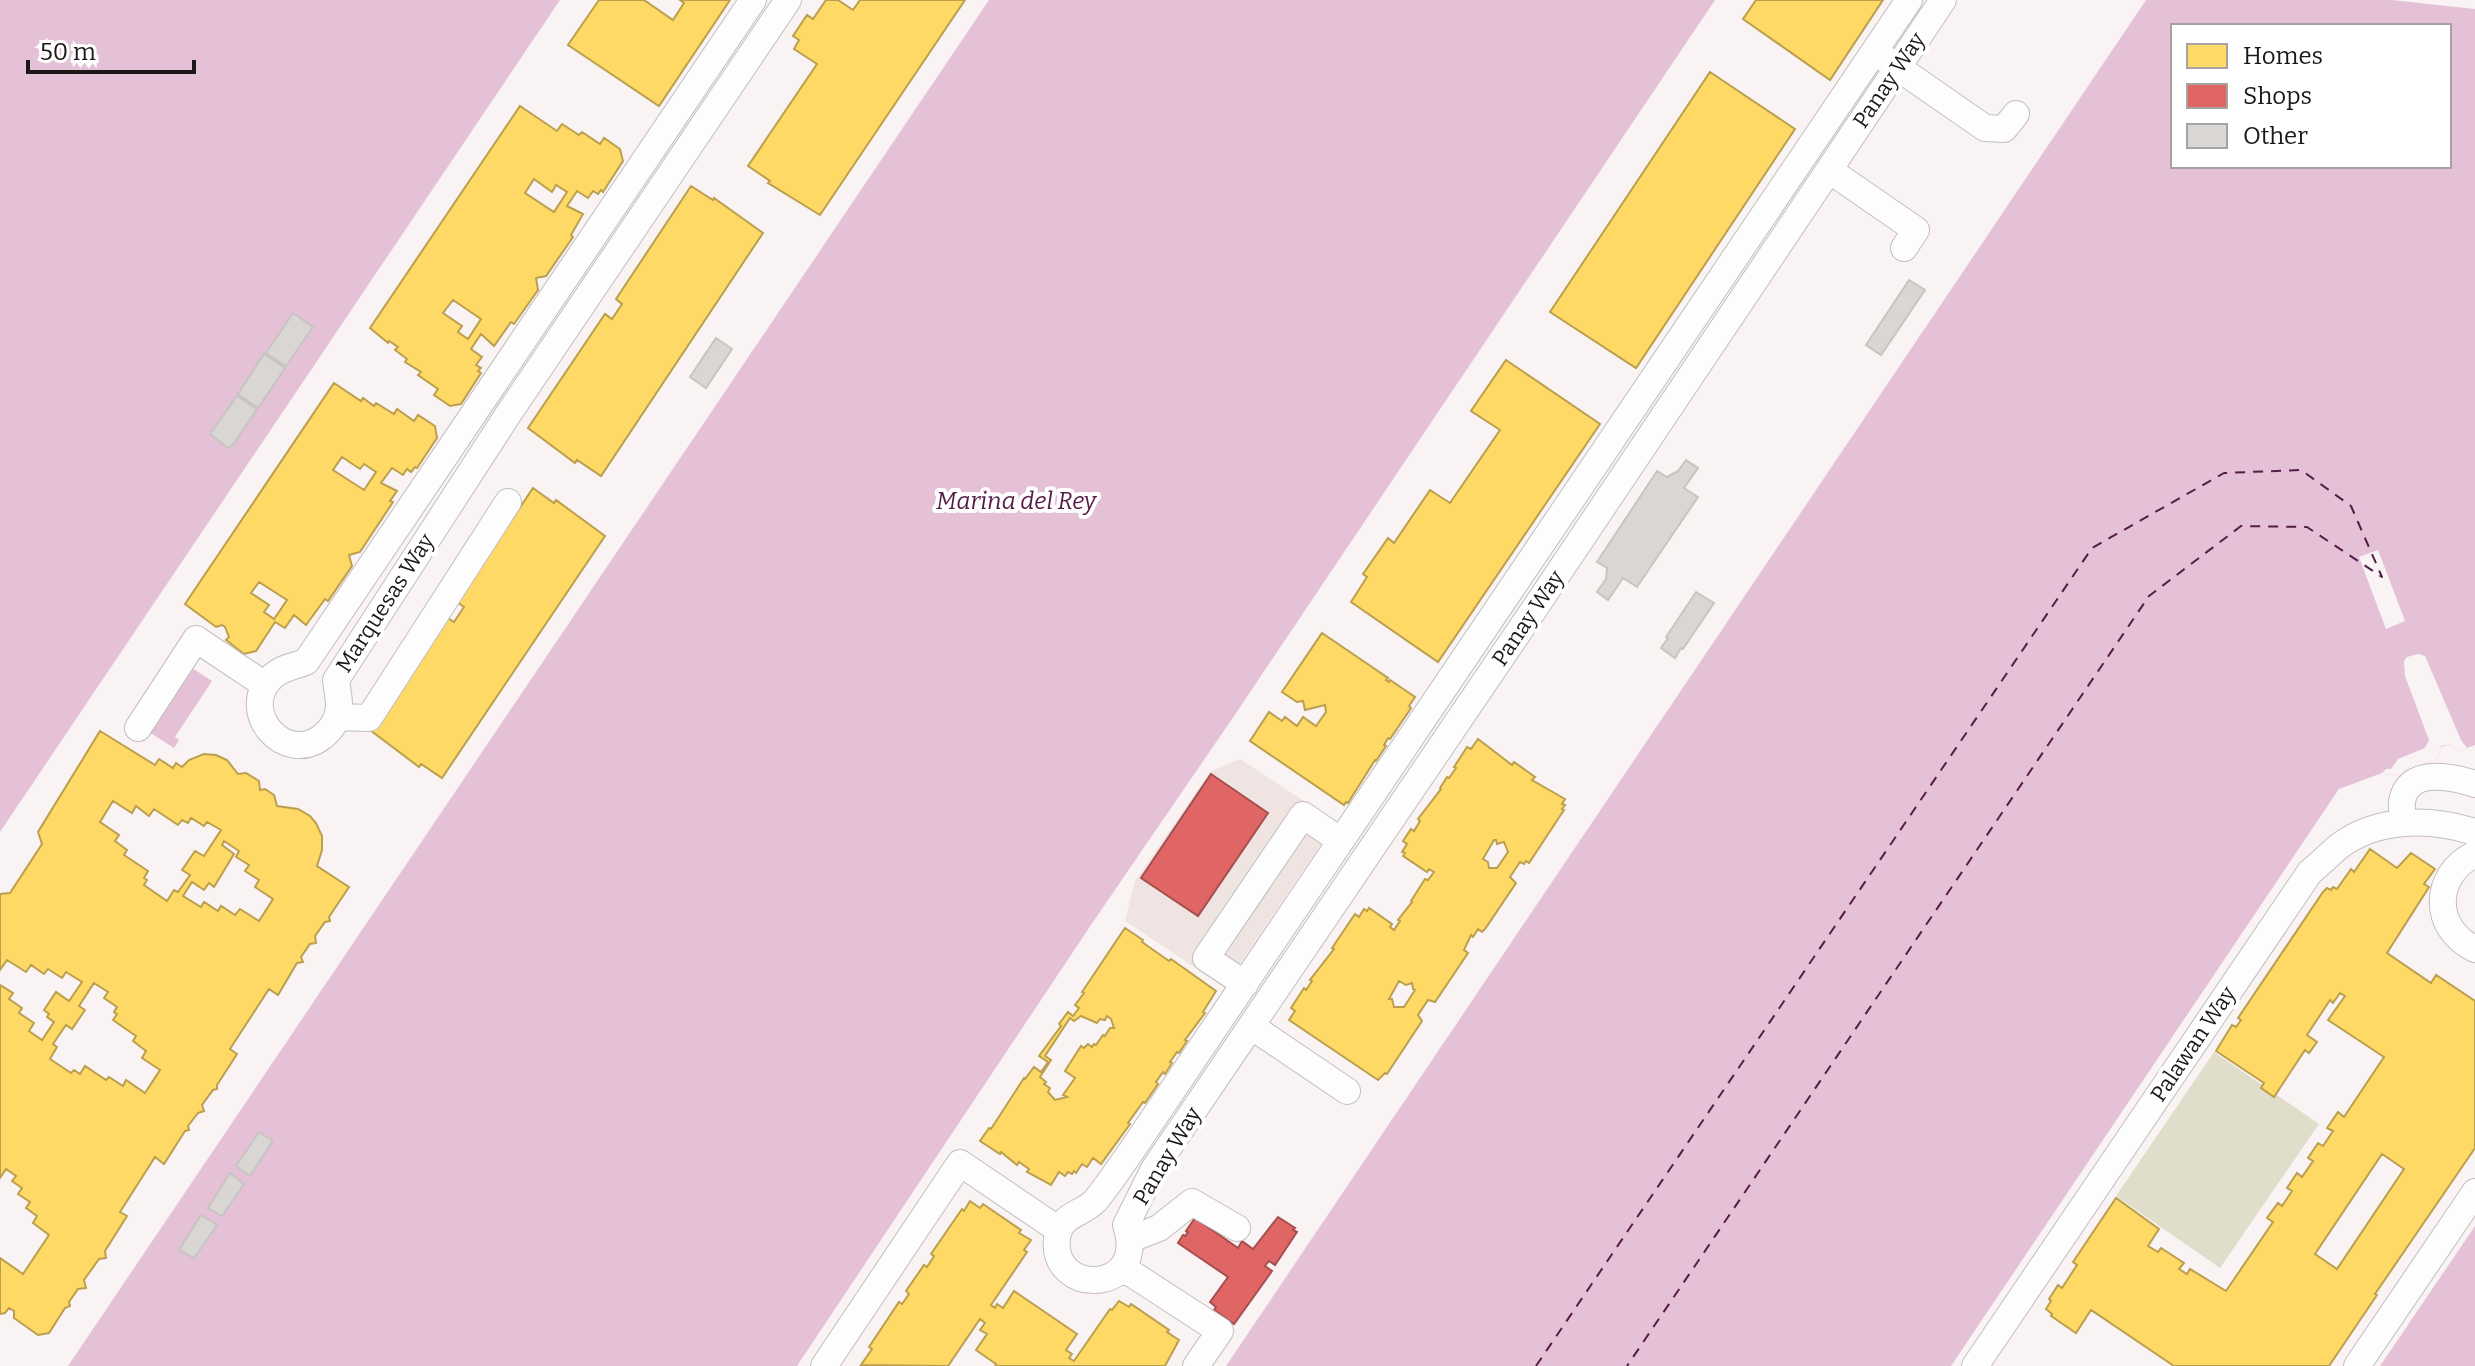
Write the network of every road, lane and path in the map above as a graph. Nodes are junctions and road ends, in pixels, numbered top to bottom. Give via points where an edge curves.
1 (753, 0) edge
2 (788, 0) edge
3 (1909, 0) edge
4 (1943, 0) edge
5 (1874, 51) junction
6 (1897, 67) junction
7 (2016, 114) dead end
8 (646, 159) junction
9 (1829, 170) junction
10 (670, 174) junction
11 (1904, 248) dead end
12 (486, 395) junction
13 (509, 413) junction
14 (508, 502) dead end
15 (265, 685) junction
16 (337, 717) junction
17 (138, 728) dead end
18 (2475, 784) edge
19 (2404, 822) junction
20 (2475, 832) edge
21 (1341, 841) junction
22 (2475, 854) edge
23 (2475, 949) edge
24 (1245, 984) junction
25 (1251, 1026) junction
26 (1347, 1091) dead end
27 (2475, 1192) edge
28 (1237, 1228) dead end
29 (1059, 1230) junction
30 (1131, 1239) junction
31 (1123, 1268) junction
32 (834, 1362) edge
33 (1196, 1366) edge
34 (1975, 1366) edge
35 (2357, 1366) edge

1 - 8 street, Marquesas Way
2 - 10 street, Marquesas Way
3 - 5 street, Panay Way
4 - 6 street, Panay Way
5 - 6 street
5 - 21 street, Panay Way
6 - 7 street via 1985,128 2004,129
6 - 9 street, Panay Way
8 - 10 street
8 - 12 street, Marquesas Way
9 - 11 street via 1916,230
9 - 25 street, Panay Way
10 - 13 street, Marquesas Way
12 - 13 street
12 - 15 street, Marquesas Way via 306,662 281,670
13 - 16 street, Marquesas Way via 336,680
14 - 16 street via 369,718
15 - 16 street via 263,722 280,741 317,741
15 - 17 street via 196,639
18 - 19 street via 2452,776 2412,784 2402,801
19 - 20 street, Palawan Way
19 - 34 street, Palawan Way via 2371,830 2340,846 2310,872
21 - 24 street, Panay Way
21 - 24 street via 1303,815 1206,958
22 - 23 street via 2452,871 2442,902 2453,933
24 - 29 street, Panay Way via 1092,1204
25 - 26 street
25 - 30 street, Panay Way via 1154,1169 1126,1225
27 - 35 street
28 - 30 street via 1192,1202 1159,1228
29 - 31 street via 1058,1256 1080,1279 1110,1278
29 - 32 street via 960,1163
30 - 31 street, Panay Way
31 - 33 street via 1220,1331

